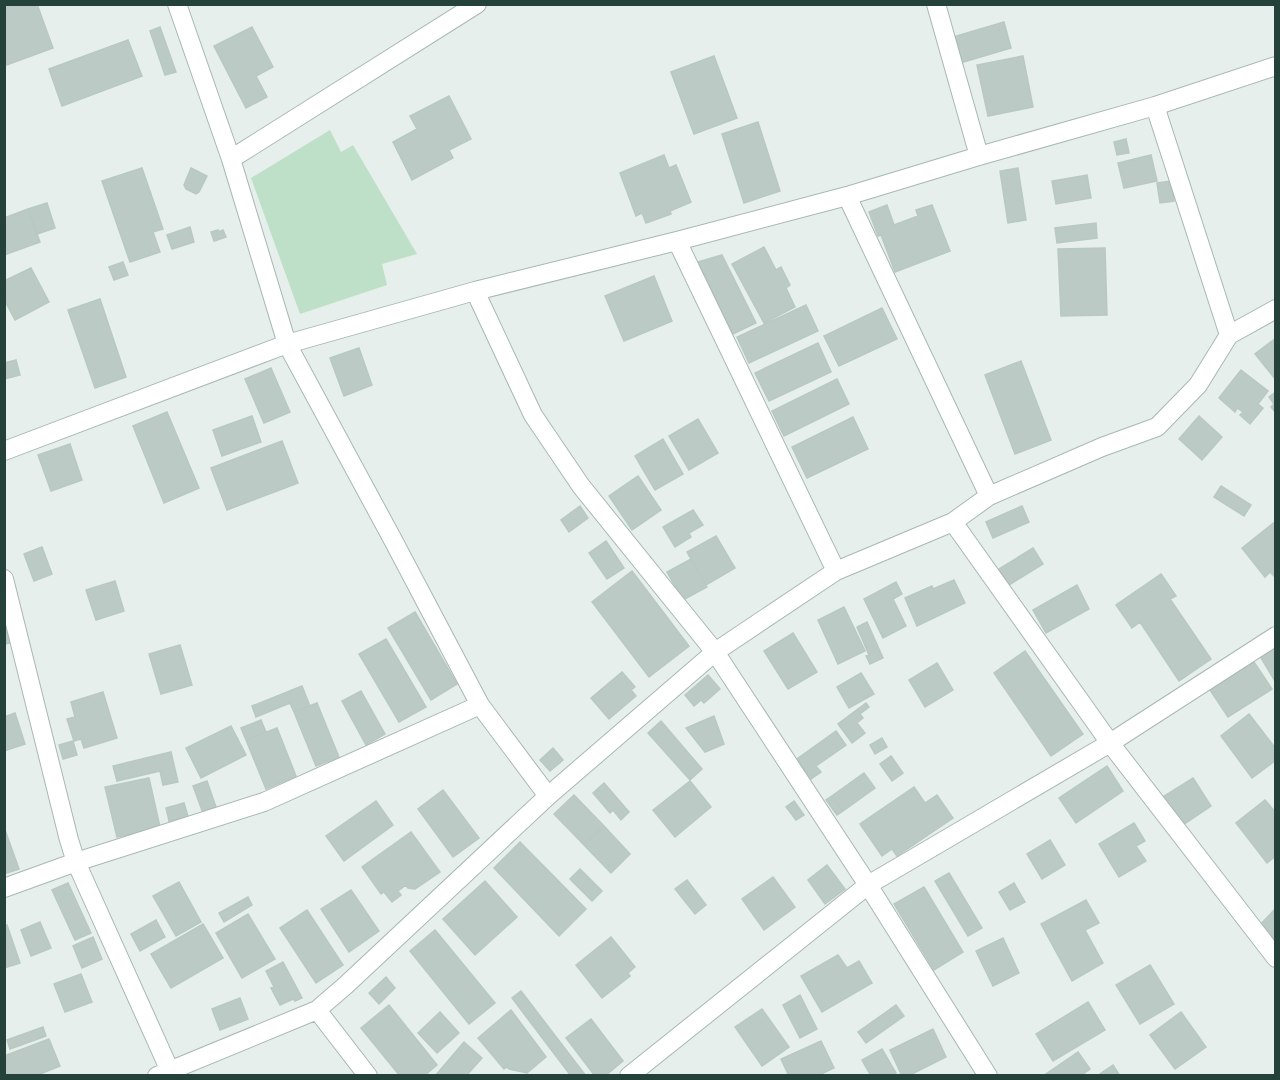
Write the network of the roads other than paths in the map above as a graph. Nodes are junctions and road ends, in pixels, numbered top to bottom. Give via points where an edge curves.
1 (177, 4) edge
2 (477, 4) edge
3 (936, 4) edge
4 (1275, 66) edge
5 (1155, 106) junction
6 (979, 156) junction
7 (231, 159) junction
8 (847, 196) junction
9 (676, 241) junction
10 (476, 291) junction
11 (1275, 309) edge
12 (1229, 334) junction
13 (287, 344) junction
14 (4, 451) edge
15 (989, 496) junction
16 (953, 522) junction
17 (836, 571) junction
18 (4, 579) edge
19 (1275, 636) edge
20 (715, 652) junction
21 (480, 705) junction
22 (1110, 743) junction
23 (548, 796) junction
24 (76, 862) junction
25 (868, 885) junction
26 (4, 888) edge
27 (1275, 958) edge
28 (317, 1010) junction
29 (164, 1073) edge
30 (368, 1076) edge
31 (629, 1076) edge
32 (988, 1076) edge

1 - 7 street
2 - 7 street
3 - 6 street
4 - 5 street
5 - 6 street
5 - 12 street
6 - 8 street
7 - 13 street
8 - 9 street
8 - 15 street
9 - 10 street
9 - 17 street
10 - 13 street
10 - 20 street via 533,415 581,486
11 - 12 street
12 - 15 street via 1198,385 1157,427
13 - 14 street
13 - 21 street
15 - 16 street
16 - 17 street
16 - 22 street
17 - 20 street
18 - 24 street
19 - 22 street
20 - 23 street
20 - 25 street
21 - 23 street
21 - 24 street via 264,801
22 - 25 street
22 - 27 street
23 - 28 street
24 - 26 street
24 - 29 street
25 - 31 street
25 - 32 street
28 - 29 street
28 - 30 street

